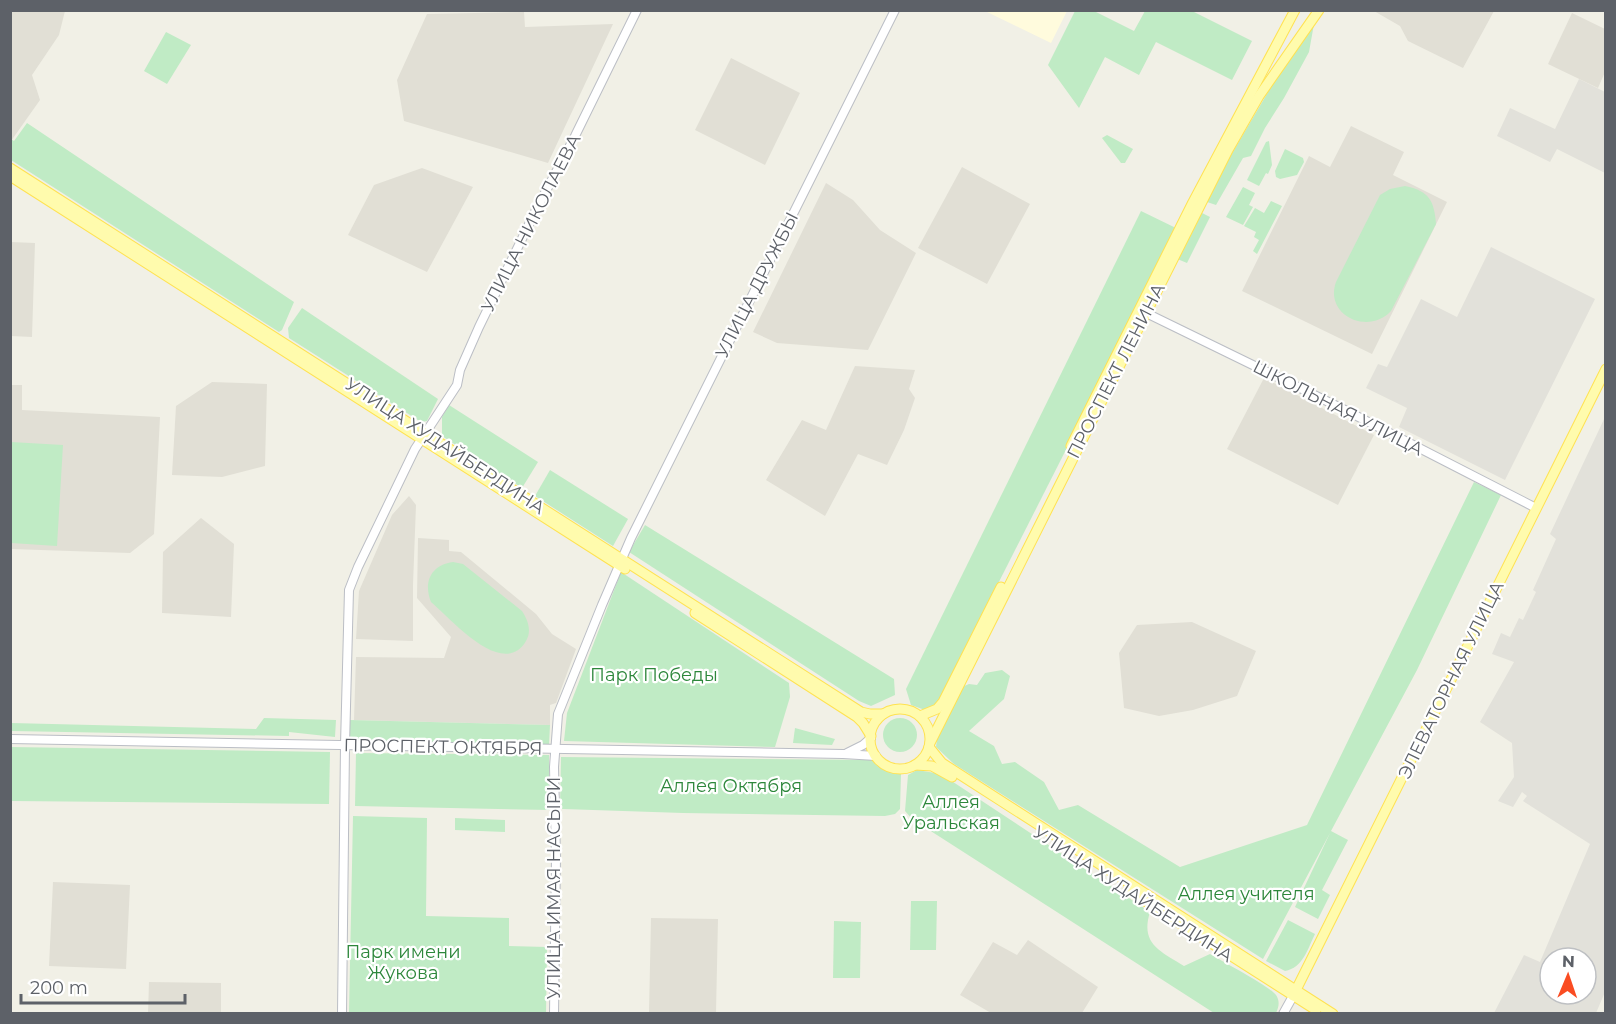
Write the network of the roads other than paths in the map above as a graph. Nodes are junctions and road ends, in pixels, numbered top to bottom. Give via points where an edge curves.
1 (637, 10) edge
2 (895, 10) edge
3 (1294, 10) edge
4 (1319, 10) edge
5 (10, 168) edge
6 (10, 176) edge
7 (1143, 311) junction
8 (1605, 369) edge
9 (423, 436) junction
10 (1536, 508) junction
11 (620, 563) junction
12 (883, 714) junction
13 (920, 716) junction
14 (871, 737) junction
15 (10, 740) edge
16 (345, 745) junction
17 (930, 745) junction
18 (555, 750) junction
19 (843, 754) junction
20 (876, 756) junction
21 (915, 765) junction
22 (947, 771) junction
23 (1294, 992) junction
24 (342, 1014) edge
25 (554, 1014) edge
26 (1284, 1014) edge
27 (1321, 1014) edge
28 (1333, 1014) edge

1 - 9 main road, УЛИЦА НИКОЛАЕВА via 479,327 457,385
2 - 11 main road, УЛИЦА ДРУЖБЫ
3 - 7 main road, ПРОСПЕКТ ЛЕНИНА via 1198,193
4 - 7 main road, ПРОСПЕКТ ЛЕНИНА via 1249,111
5 - 9 main road, УЛИЦА ХУДАЙБЕРДИНА
6 - 9 main road, УЛИЦА ХУДАЙБЕРДИНА
7 - 10 main road, ШКОЛЬНАЯ УЛИЦА
7 - 13 main road, ПРОСПЕКТ ЛЕНИНА via 943,702
7 - 17 main road, ПРОСПЕКТ ЛЕНИНА
8 - 10 main road, ЭЛЕВАТОРНАЯ УЛИЦА
9 - 11 main road, УЛИЦА ХУДАЙБЕРДИНА
9 - 16 main road, УЛИЦА НИКОЛАЕВА via 349,590
10 - 23 main road, ЭЛЕВАТОРНАЯ УЛИЦА
11 - 12 main road, УЛИЦА ХУДАЙБЕРДИНА via 861,712
11 - 14 main road, УЛИЦА ХУДАЙБЕРДИНА via 857,717
11 - 18 main road, УЛИЦА ИМАЯ НАСЫРИ via 558,714
12 - 13 main road via 903,709
12 - 14 main road
13 - 17 main road via 929,729
14 - 19 main road
14 - 20 main road
15 - 16 main road, ПРОСПЕКТ ОКТЯБРЯ
16 - 18 main road, ПРОСПЕКТ ОКТЯБРЯ
16 - 24 main road, УЛИЦА НИКОЛАЕВА
17 - 21 main road
17 - 22 main road
18 - 19 main road, ПРОСПЕКТ ОКТЯБРЯ
18 - 25 main road, УЛИЦА ИМАЯ НАСЫРИ
19 - 20 main road, ПРОСПЕКТ ОКТЯБРЯ
20 - 21 main road via 898,769
21 - 22 main road
22 - 23 main road, УЛИЦА ХУДАЙБЕРДИНА
23 - 26 main road
23 - 27 main road, УЛИЦА ХУДАЙБЕРДИНА
23 - 28 main road, УЛИЦА ХУДАЙБЕРДИНА

